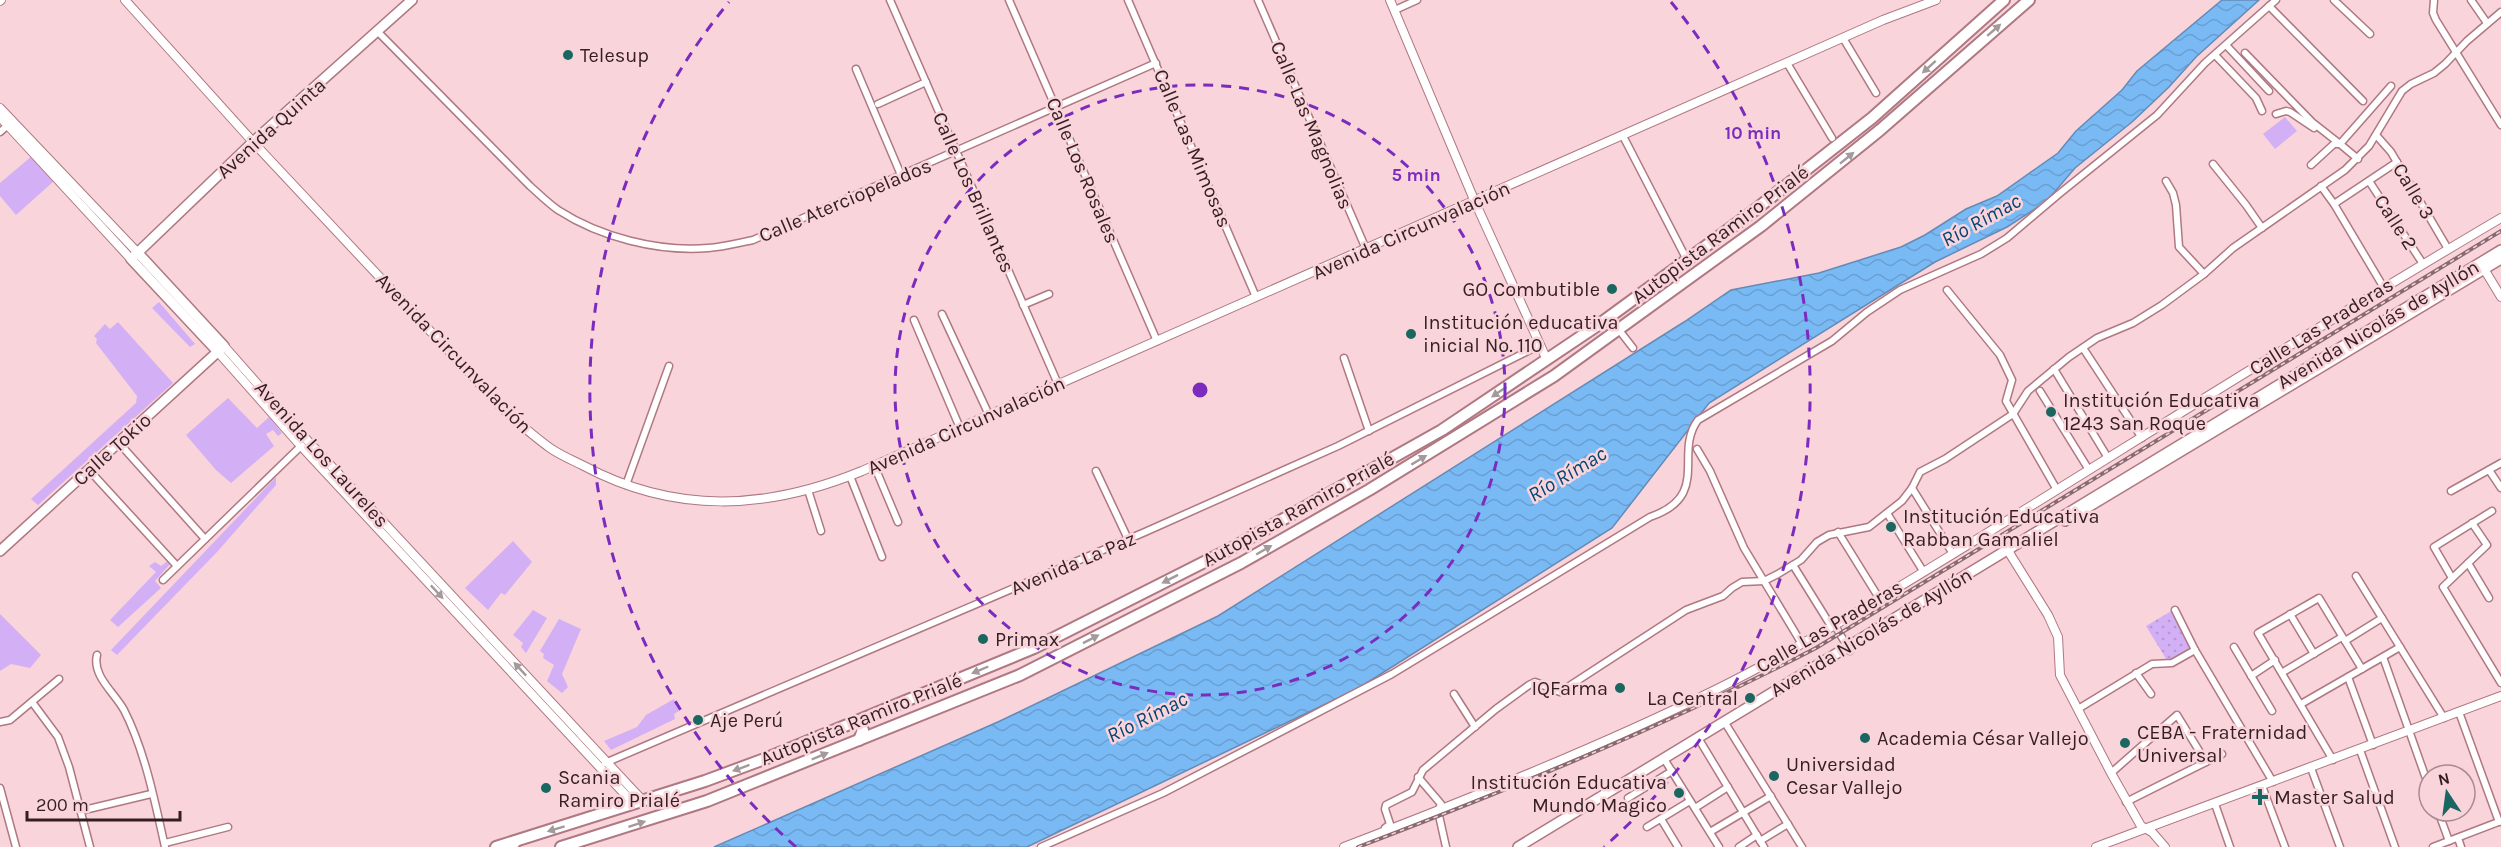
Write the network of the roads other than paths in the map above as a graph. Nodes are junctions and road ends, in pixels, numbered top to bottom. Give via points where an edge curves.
1 (125, 0) edge
2 (412, 0) edge
3 (890, 0) edge
4 (1009, 0) edge
5 (1128, 0) edge
6 (1258, 0) edge
7 (1390, 0) edge
8 (1417, 0) edge
9 (1936, 0) edge
10 (2004, 0) edge
11 (2029, 0) edge
12 (2276, 0) edge
13 (2334, 0) edge
14 (2434, 0) edge
15 (2471, 0) edge
16 (2269, 6) junction
17 (1395, 10) junction
18 (2501, 12) edge
19 (2487, 23) junction
20 (378, 32) junction
21 (2370, 34) dead end
22 (1843, 38) junction
23 (2226, 45) junction
24 (2245, 53) dead end
25 (2457, 53) junction
26 (2215, 55) junction
27 (1156, 63) junction
28 (1787, 63) junction
29 (856, 69) dead end
30 (926, 82) junction
31 (2391, 86) dead end
32 (2269, 91) dead end
33 (1876, 93) dead end
34 (2363, 101) dead end
35 (879, 104) dead end
36 (1056, 107) junction
37 (0, 108) edge
38 (2262, 111) dead end
39 (2276, 114) dead end
40 (0, 117) edge
41 (8, 125) junction
42 (2501, 125) edge
43 (0, 132) edge
44 (2376, 135) junction
45 (1623, 136) junction
46 (1832, 138) dead end
47 (253, 142) junction
48 (2338, 144) junction
49 (956, 152) junction
50 (2358, 159) junction
51 (2397, 162) junction
52 (2213, 164) dead end
53 (2311, 165) dead end
54 (901, 176) junction
55 (2166, 181) dead end
56 (2369, 181) junction
57 (2321, 186) junction
58 (1475, 202) junction
59 (2334, 204) junction
60 (2501, 218) edge
61 (2262, 228) junction
62 (1366, 249) junction
63 (2448, 249) junction
64 (2501, 250) edge
65 (134, 256) junction
66 (2501, 259) edge
67 (1687, 260) junction
68 (2422, 264) junction
69 (2484, 269) junction
70 (2204, 274) junction
71 (2384, 288) junction
72 (1947, 290) dead end
73 (1049, 294) dead end
74 (1256, 297) junction
75 (2501, 297) edge
76 (1023, 305) junction
77 (942, 314) dead end
78 (914, 320) dead end
79 (1619, 330) junction
80 (1157, 341) junction
81 (1540, 345) junction
82 (2346, 346) junction
83 (1633, 348) dead end
84 (2083, 348) junction
85 (221, 349) junction
86 (1344, 358) dead end
87 (1547, 360) junction
88 (669, 366) dead end
89 (2054, 369) junction
90 (1058, 384) junction
91 (2040, 391) dead end
92 (2013, 414) junction
93 (989, 415) junction
94 (1494, 415) junction
95 (960, 428) junction
96 (1370, 431) junction
97 (2142, 438) junction
98 (118, 443) junction
99 (301, 446) junction
100 (1697, 449) dead end
101 (2108, 458) junction
102 (2501, 463) edge
103 (874, 465) junction
104 (89, 470) junction
105 (2089, 470) junction
106 (2489, 470) junction
107 (1096, 471) dead end
108 (850, 476) junction
109 (626, 485) junction
110 (1912, 488) junction
111 (2501, 488) edge
112 (808, 490) junction
113 (2057, 490) junction
114 (2451, 491) dead end
115 (2492, 511) dead end
116 (1887, 513) junction
117 (898, 522) dead end
118 (2472, 523) junction
119 (821, 531) dead end
120 (1838, 532) junction
121 (206, 539) junction
122 (1128, 539) junction
123 (0, 550) edge
124 (2009, 551) junction
125 (1953, 554) junction
126 (882, 556) dead end
127 (2468, 563) junction
128 (1793, 565) junction
129 (177, 566) junction
130 (1923, 572) junction
131 (2356, 576) dead end
132 (2452, 578) junction
133 (163, 580) dead end
134 (1764, 581) junction
135 (1879, 598) junction
136 (2489, 598) dead end
137 (2175, 610) dead end
138 (2290, 615) junction
139 (2382, 618) junction
140 (1833, 625) junction
141 (2344, 639) junction
142 (1802, 644) junction
143 (2400, 646) junction
144 (2234, 647) dead end
145 (1849, 649) junction
146 (2195, 650) junction
147 (2314, 654) junction
148 (97, 655) dead end
149 (2383, 657) junction
150 (2275, 660) junction
151 (2362, 669) junction
152 (2283, 672) junction
153 (2136, 673) junction
154 (2251, 676) junction
155 (2348, 677) junction
156 (59, 679) dead end
157 (2501, 683) edge
158 (1454, 694) dead end
159 (2151, 694) dead end
160 (2501, 696) edge
161 (32, 702) junction
162 (2301, 704) junction
163 (2078, 709) junction
164 (2272, 711) dead end
165 (2459, 712) junction
166 (2444, 718) junction
167 (0, 722) edge
168 (854, 723) junction
169 (1727, 726) junction
170 (1475, 727) junction
171 (2408, 732) junction
172 (859, 740) junction
173 (1700, 741) junction
174 (2373, 745) junction
175 (2360, 750) junction
176 (2222, 754) dead end
177 (2333, 760) junction
178 (607, 762) junction
179 (2206, 762) junction
180 (2420, 763) edge
181 (599, 766) junction
182 (1669, 767) junction
183 (2311, 768) junction
184 (2111, 773) junction
185 (1419, 777) junction
186 (2273, 782) junction
187 (2262, 786) junction
188 (1728, 787) junction
189 (0, 788) edge
190 (151, 794) junction
191 (1771, 796) junction
192 (1628, 798) dead end
193 (1690, 801) junction
194 (2126, 802) junction
195 (638, 803) junction
196 (2215, 804) junction
197 (1695, 808) junction
198 (80, 811) junction
199 (1438, 811) junction
200 (1743, 812) junction
201 (1661, 819) junction
202 (2500, 822) edge
203 (2442, 823) edge
204 (1788, 824) junction
205 (228, 827) dead end
206 (1647, 827) dead end
207 (2147, 829) junction
208 (1710, 832) junction
209 (2458, 838) junction
210 (1760, 841) edge
211 (2449, 841) junction
212 (514, 844) edge
213 (165, 845) edge
214 (1346, 846) edge
215 (16, 847) edge
216 (90, 847) edge
217 (496, 847) edge
218 (561, 847) edge
219 (1041, 847) edge
220 (1444, 847) edge
221 (1521, 847) edge
222 (1678, 847) edge
223 (1719, 847) edge
224 (1739, 847) edge
225 (1802, 847) edge
226 (2096, 847) edge
227 (2165, 847) edge
228 (2230, 847) edge
229 (2285, 847) edge
230 (2340, 847) edge
231 (2395, 847) edge
232 (2433, 847) edge
233 (2461, 847) edge

1 - 47 street, Avenida Circunvalación
2 - 20 main road, Avenida Quinta
3 - 30 street, Calle Los Brillantes
4 - 36 street, Calle Los Rosales
5 - 27 street, Calle Las Mimosas
6 - 62 street, Calle Las Magnolias
7 - 17 street
8 - 17 street
9 - 22 street, Avenida Circunvalación
10 -> 67 highway, Autopista Ramiro Prialé via 1872,118
79 -> 11 highway, Autopista Ramiro Prialé via 1845,159
12 - 16 street
13 - 21 street
14 - 25 street via 2436,20
15 - 19 street
16 - 23 street
16 - 34 street
17 - 58 street
18 - 19 street
19 - 25 street
20 - 47 main road, Avenida Quinta
20 - 54 street, Calle Aterciopelados via 556,209 589,227 628,239 666,247 708,248 753,240
22 - 28 street, Avenida Circunvalación
22 - 33 street
23 - 26 street
23 - 32 street
24 - 48 street
25 - 42 street
25 - 44 street via 2434,73 2402,92
26 - 38 street via 2256,98
26 - 219 street via 2157,115 2007,238 1981,254 1900,290 1822,347 1698,420 1690,438 1690,471 1683,495 1666,510 1392,674 1163,793
27 - 36 street, Calle Aterciopelados
27 - 74 street, Calle Las Mimosas
28 - 45 street, Avenida Circunvalación
28 - 46 street
29 - 54 street
30 - 35 street
30 - 49 street, Calle Los Brillantes
31 - 48 street
36 - 49 street, Calle Aterciopelados
36 - 80 street, Calle Los Rosales
37 - 65 street, Avenida Los Laureles
39 - 48 street via 2290,112
40 - 41 street, Avenida Los Laureles
41 - 43 street
41 - 65 street, Avenida Los Laureles
44 - 50 street
44 - 51 street, Calle 3
45 - 58 street, Avenida Circunvalación
45 - 67 street
47 - 65 main road, Avenida Quinta
47 - 109 street, Avenida Circunvalación via 507,413 551,449
48 - 50 street
48 - 53 street
49 - 54 street, Calle Aterciopelados
49 - 76 street, Calle Los Brillantes
50 - 57 street
51 - 56 street
51 - 63 street, Calle 3
52 - 61 street
55 - 70 street via 2176,205 2179,247
56 - 59 street
56 - 68 street, Calle 2
57 - 59 street
57 - 61 street
58 - 62 street, Avenida Circunvalación
58 - 81 street
59 - 71 street
60 - 63 street, Calle Las Praderas
61 - 70 street
62 - 74 street, Avenida Circunvalación
63 - 68 street, Calle Las Praderas
64 - 82 main road, Avenida Nicolás de Ayllón
65 - 85 main road, Avenida Los Laureles
66 - 69 main road, Avenida Nicolás de Ayllón
67 - 87 highway, Autopista Ramiro Prialé
68 - 71 street, Calle Las Praderas
69 - 75 street
69 - 82 main road, Avenida Nicolás de Ayllón
70 - 84 street via 2133,323
71 - 97 street, Calle Las Praderas
72 - 92 street via 2000,355 2012,380 2006,398
73 - 76 street
74 - 80 street, Avenida Circunvalación
76 - 90 street, Calle Los Brillantes
77 - 93 street
78 - 95 street
79 - 83 street
79 - 94 highway, Autopista Ramiro Prialé
80 - 90 street, Avenida Circunvalación
81 - 87 street
81 - 96 street, Avenida La Paz
82 - 124 main road, Avenida Nicolás de Ayllón
84 - 89 street
84 - 97 street
85 - 98 main road, Calle Tokio
85 - 99 street, Avenida Los Laureles
178 -> 85 street, Avenida Los Laureles
86 - 96 street
87 - 94 highway via 1545,374
87 -> 168 highway, Autopista Ramiro Prialé via 1442,430 1232,548 1034,648
88 - 109 street
89 - 92 street via 2028,391
89 - 101 street
90 - 93 street, Avenida Circunvalación
91 - 105 street
92 - 110 street via 1920,472
92 - 113 street
93 - 95 street, Avenida Circunvalación
172 -> 94 highway, Autopista Ramiro Prialé via 1020,675 1230,568
95 - 103 street, Avenida Circunvalación
96 - 122 street, Avenida La Paz
97 - 101 street, Calle Las Praderas
98 - 104 main road, Calle Tokio
98 - 121 street
99 - 121 street
99 -> 181 street, Avenida Los Laureles
100 - 134 street
101 - 105 street, Calle Las Praderas
102 - 106 street
103 - 108 street, Avenida Circunvalación
103 - 117 street
104 - 123 main road, Calle Tokio
104 - 129 street
105 - 113 street, Calle Las Praderas
106 - 111 street
106 - 114 street
107 - 122 street
108 - 112 street, Avenida Circunvalación
108 - 126 street
109 - 112 street, Avenida Circunvalación via 695,501 745,501
110 - 116 street
110 - 125 street
112 - 119 street
113 - 125 street, Calle Las Praderas
115 - 118 street
116 - 120 street via 1869,527
116 - 130 street
118 - 127 street via 2487,545
118 - 132 street via 2434,547
120 - 128 street via 1817,542
120 - 135 street
121 - 129 street
122 - 178 street, Avenida La Paz
124 - 145 main road, Avenida Nicolás de Ayllón
124 - 163 street via 2052,622 2058,637 2060,675
125 - 130 street, Calle Las Praderas
127 - 132 street
127 - 136 street
128 - 134 street
128 - 140 street
129 - 133 street
130 - 135 street, Calle Las Praderas
131 - 139 street
132 - 157 street via 2442,587
134 - 142 street
134 - 170 street via 1743,582 1723,596 1686,610 1560,692 1535,682
135 - 140 street, Calle Las Praderas
137 - 146 street
138 - 141 street via 2319,598
138 - 147 street
138 - 150 street via 2258,633
139 - 141 street
139 - 143 street
140 - 142 street, Calle Las Praderas
140 - 145 street
141 - 147 street
141 - 151 street
142 - 199 street, Calle Las Praderas via 1682,705
143 - 149 street
143 - 166 street
144 - 154 street
145 - 169 main road, Avenida Nicolás de Ayllón
145 - 221 main road, Avenida Nicolás de Ayllón
146 - 153 street via 2172,663 2156,662
146 - 186 street
147 - 152 street
148 - 190 street via 96,671 120,703 136,735
149 - 151 street
149 - 171 street
150 - 152 street
150 - 154 street
151 - 155 street
152 - 162 street
153 - 159 street
153 - 163 street
154 - 164 street
155 - 162 street
155 - 174 street
156 - 161 street
158 - 170 street
160 - 165 street
161 - 167 street via 10,720
161 - 198 street via 58,737
162 - 177 street
163 - 184 street
165 - 166 street
165 - 202 street
166 - 171 street
168 - 172 highway via 863,728
168 -> 195 highway, Autopista Ramiro Prialé
169 - 173 main road, Avenida Nicolás de Ayllón
169 - 191 street
170 - 185 street
171 - 174 street
171 - 180 street
218 -> 172 highway, Autopista Ramiro Prialé via 707,801
173 - 182 main road, Avenida Nicolás de Ayllón
173 - 188 street
174 - 175 street
175 - 177 street
175 - 231 street
176 - 179 street
177 - 183 street
178 - 181 street, Avenida La Paz
178 - 195 street, Avenida Los Laureles
179 - 184 street via 2177,715
179 - 194 street
181 - 195 street, Avenida Los Laureles
182 - 192 street
182 - 193 street
182 - 221 main road, Avenida Nicolás de Ayllón
183 - 186 street
183 - 230 street
184 - 194 street
185 - 199 street via 1438,797
185 - 214 street via 1412,792 1385,807 1389,826
186 - 187 street
187 - 196 street
187 - 229 street
188 - 197 street
188 - 200 street
189 - 215 street
190 - 198 street
190 - 213 street
191 - 200 street
191 - 204 street
193 - 197 street
193 - 201 street
194 - 207 street
195 -> 212 highway, Autopista Ramiro Prialé
196 - 207 street
196 - 228 street
197 - 208 street
198 - 216 street
199 - 214 street, Calle Las Praderas
199 - 220 street
200 - 208 street
200 - 210 street
201 - 206 street
201 - 222 street
202 - 209 street
203 - 211 street
204 - 210 street
204 - 225 street
205 - 213 street
207 - 226 street
207 - 227 street
208 - 223 street
209 - 211 street
209 - 233 street
210 - 224 street
211 - 232 street
212 - 217 highway, Autopista Ramiro Prialé

